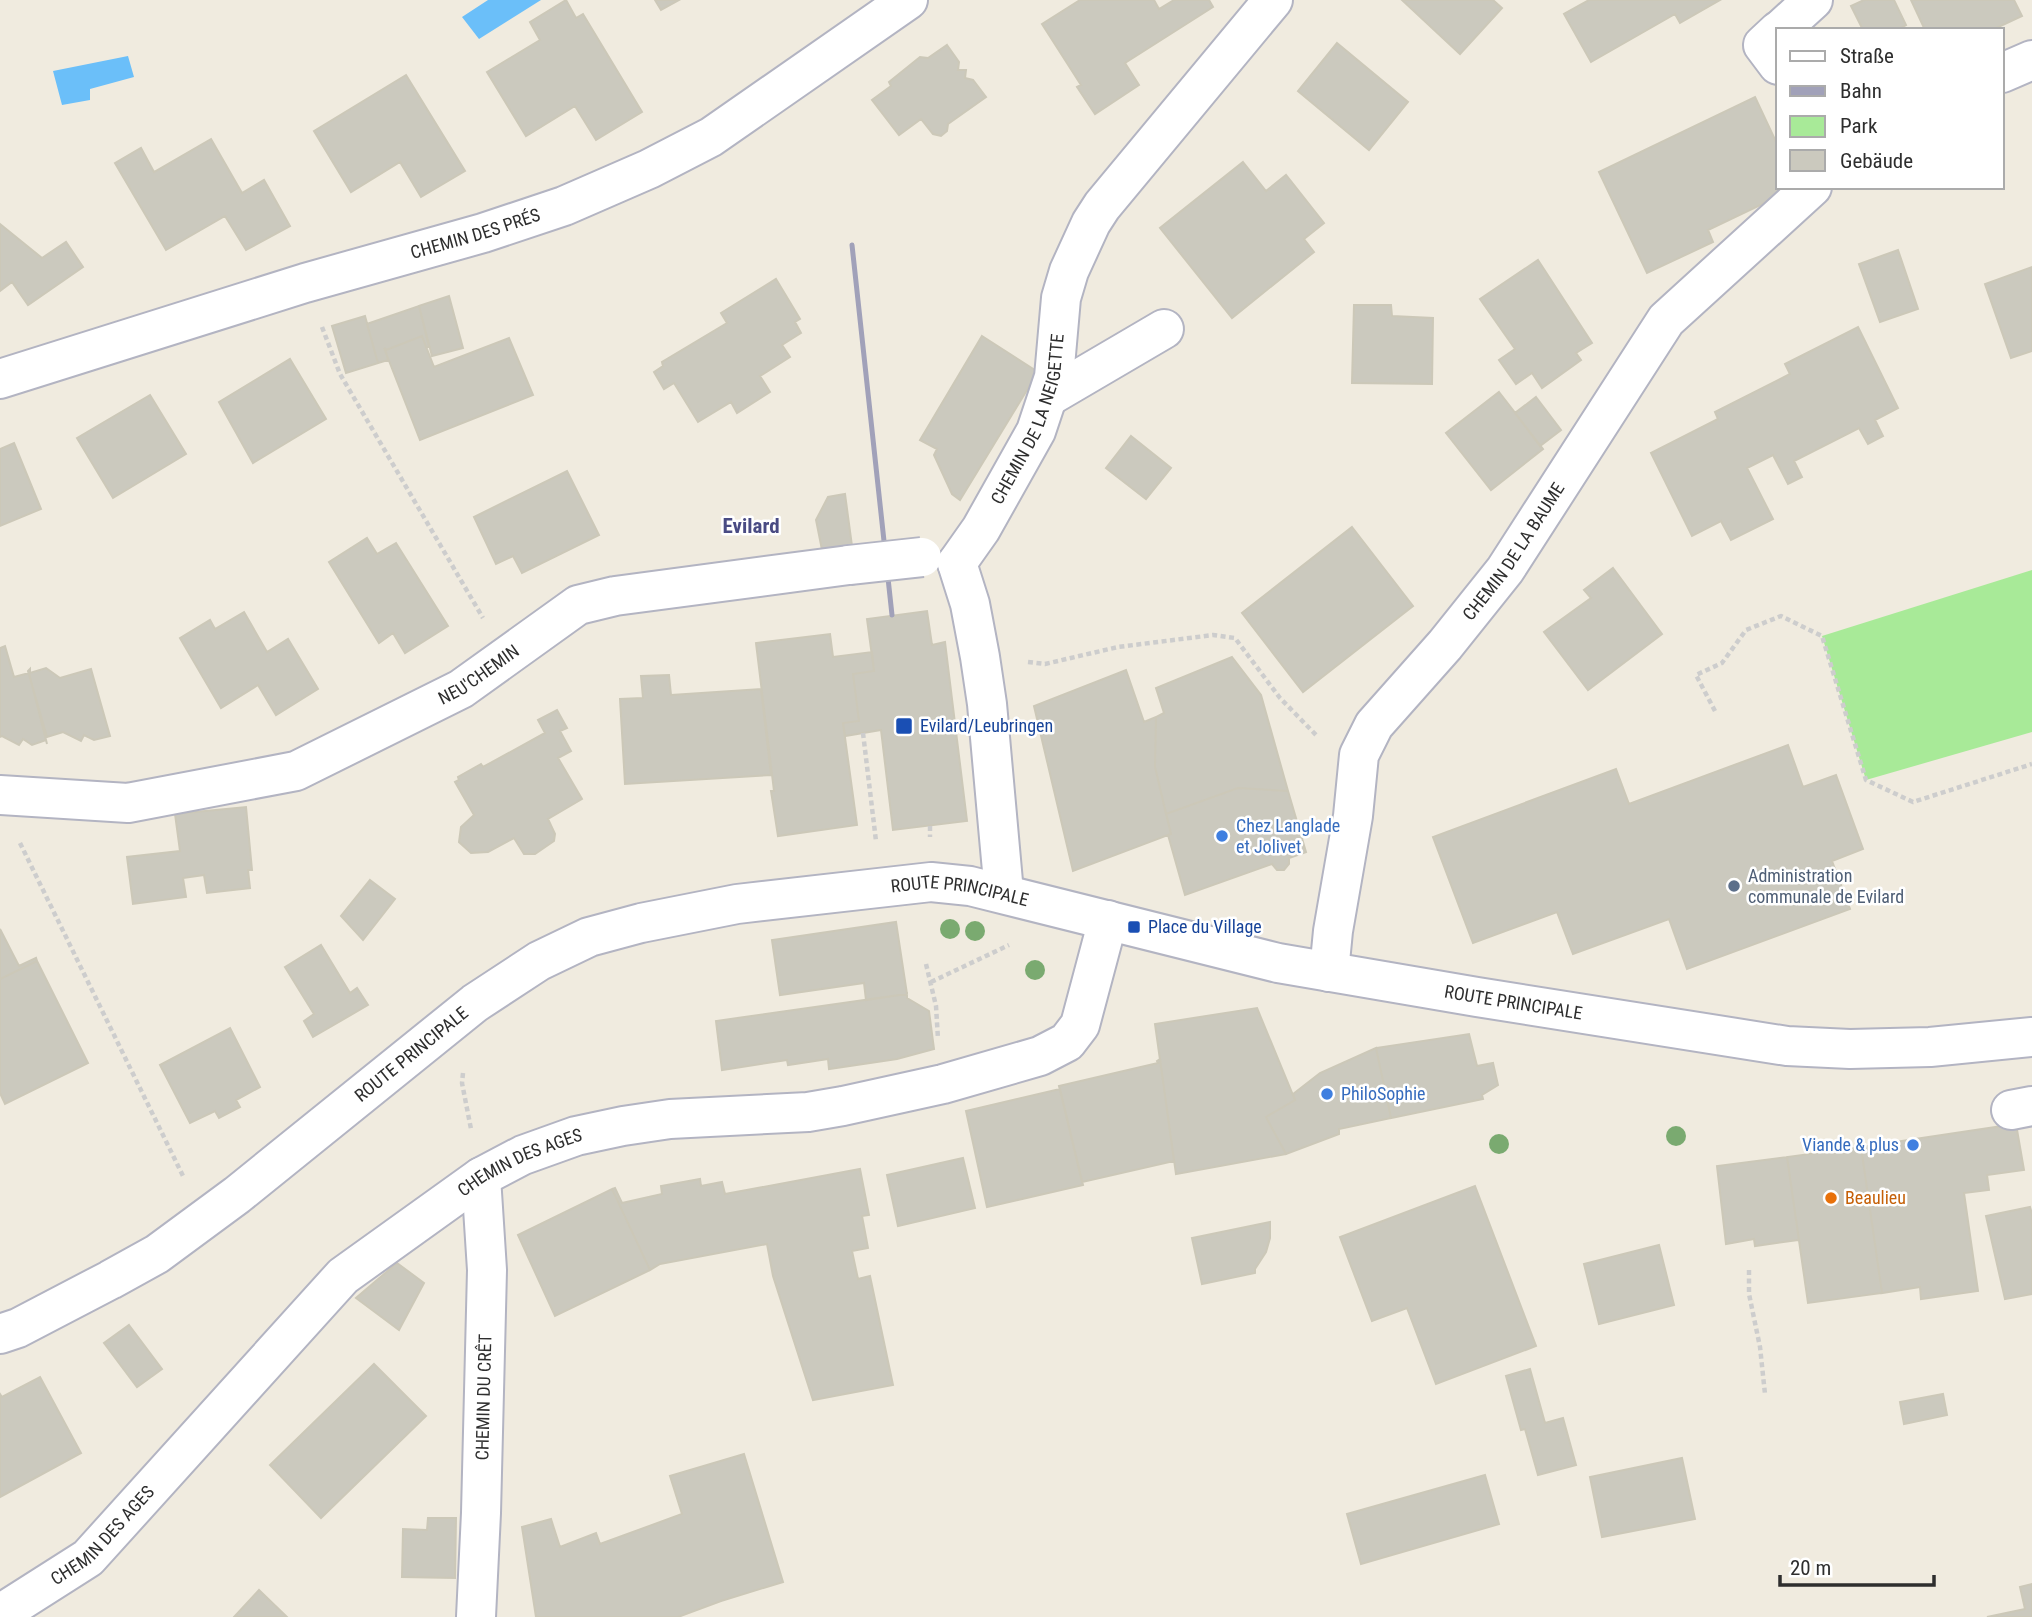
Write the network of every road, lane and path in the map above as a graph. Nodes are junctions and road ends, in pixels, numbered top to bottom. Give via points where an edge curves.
1 (908, 0) edge
2 (1273, 0) edge
3 (1813, 0) edge
4 (1781, 28) edge
5 (1776, 33) edge
6 (2032, 60) edge
7 (1776, 62) edge
8 (2004, 72) edge
9 (1810, 189) edge
10 (305, 283) junction
11 (1164, 329) dead end
12 (0, 379) edge
13 (1048, 397) junction
14 (939, 560) junction
15 (486, 624) dead end
16 (980, 657) junction
17 (1715, 711) dead end
18 (863, 733) dead end
19 (1359, 755) junction
20 (2032, 764) edge
21 (0, 794) edge
22 (18, 839) dead end
23 (877, 847) dead end
24 (1004, 893) junction
25 (1108, 920) junction
26 (1019, 940) dead end
27 (926, 964) dead end
28 (1329, 972) junction
29 (931, 982) junction
30 (2032, 1037) edge
31 (938, 1041) dead end
32 (461, 1083) dead end
33 (471, 1131) dead end
34 (481, 1177) junction
35 (184, 1178) dead end
36 (1749, 1270) dead end
37 (0, 1334) edge
38 (1765, 1394) dead end
39 (0, 1614) edge
40 (477, 1617) edge

1 - 10 street, CHEMIN DES PRÉS via 711,137 649,169 564,206 483,233
2 - 13 street, CHEMIN DE LA NEIGETTE via 1091,223 1061,298
3 - 4 street
5 - 7 street via 1763,45
6 - 8 street
9 - 19 street, CHEMIN DE LA BAUME via 1666,320 1505,570 1374,725
10 - 12 street, CHEMIN DES PRÉS
10 - 15 path via 340,374
11 - 13 street
13 - 14 street, CHEMIN DE LA NEIGETTE via 1036,431 981,529
14 - 16 street via 970,604
14 - 21 street, NEU'CHEMIN, bridge via 849,565 615,596 578,605 461,689 296,771 128,803
16 - 19 path via 1045,664 1118,647 1213,635 1235,638 1280,698 1332,753
16 - 24 street
17 - 20 path via 1696,675 1721,663 1746,630 1781,616 1822,636 1866,780 1913,802
18 - 23 path
19 - 28 street, CHEMIN DE LA BAUME
22 - 35 path
24 - 25 street, ROUTE PRINCIPALE
24 - 37 street, ROUTE PRINCIPALE via 931,882 737,905 589,937 540,961 475,1003 157,1254
25 - 28 street, ROUTE PRINCIPALE
25 - 34 street, CHEMIN DES AGES via 1080,1026 1067,1042 1047,1054 843,1107 670,1119 588,1133 523,1155
26 - 29 path
27 - 29 path
28 - 30 street, ROUTE PRINCIPALE via 1787,1046 1930,1047
29 - 31 path
32 - 33 path
34 - 39 street, CHEMIN DES AGES via 343,1276 88,1558
34 - 40 street, CHEMIN DU CRÊT via 487,1269
36 - 38 path

